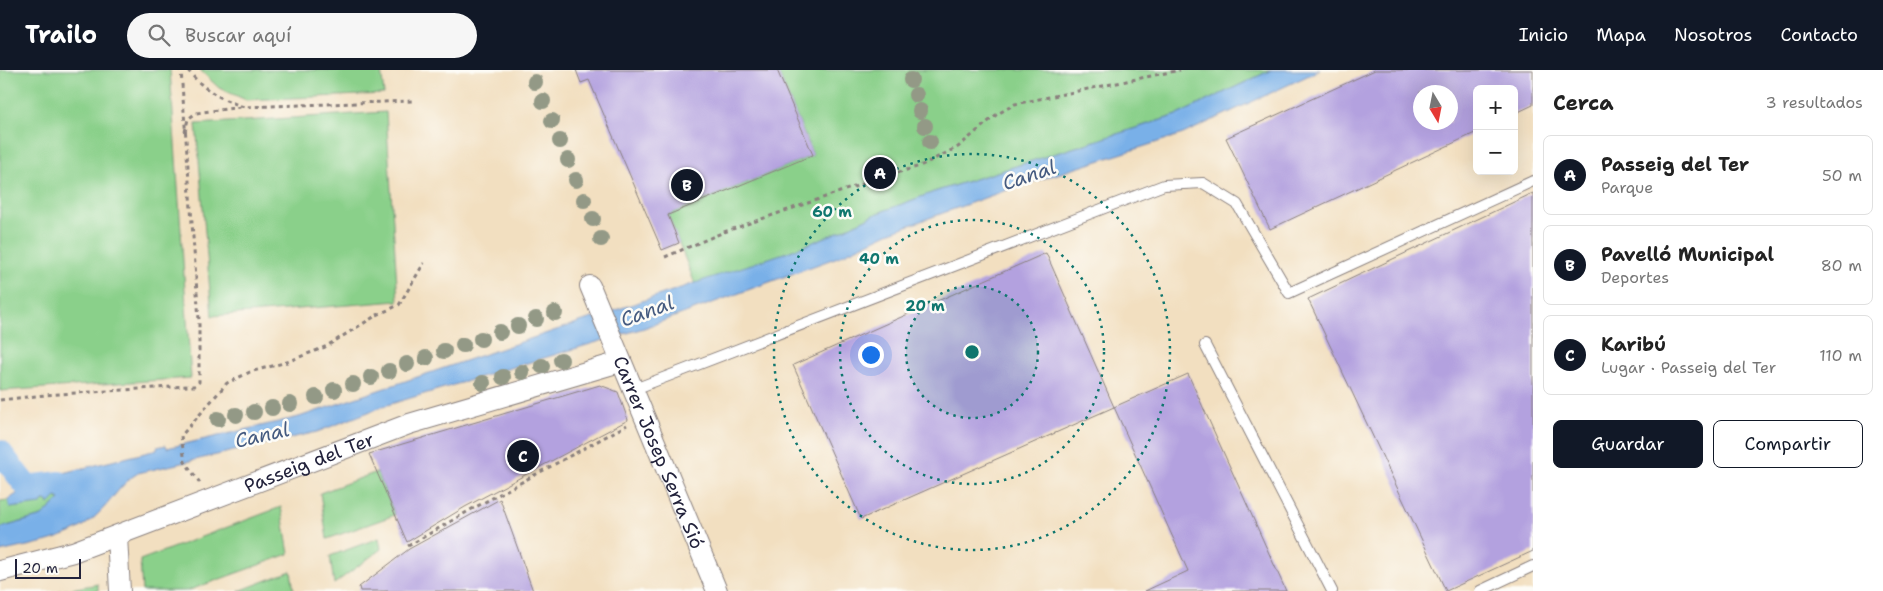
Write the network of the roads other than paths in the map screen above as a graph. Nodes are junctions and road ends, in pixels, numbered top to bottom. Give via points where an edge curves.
1 (1533, 181) edge
2 (590, 286) dead end
3 (1205, 345) dead end
4 (620, 362) junction
5 (632, 390) junction
6 (117, 536) junction
7 (1533, 566) edge
8 (0, 571) edge
9 (120, 591) edge
10 (717, 591) edge
11 (1332, 591) edge
12 (1480, 591) edge

1 - 5 lane via 1289,293 1237,204 1202,183 1164,185
2 - 4 street, Carrer Josep Serra Sió
3 - 11 lane
4 - 5 street, Carrer Josep Serra Sió
4 - 6 street, Passeig del Ter via 409,424
5 - 10 street, Carrer Josep Serra Sió
6 - 8 street, Passeig del Ter via 73,552
6 - 9 street
7 - 12 lane

